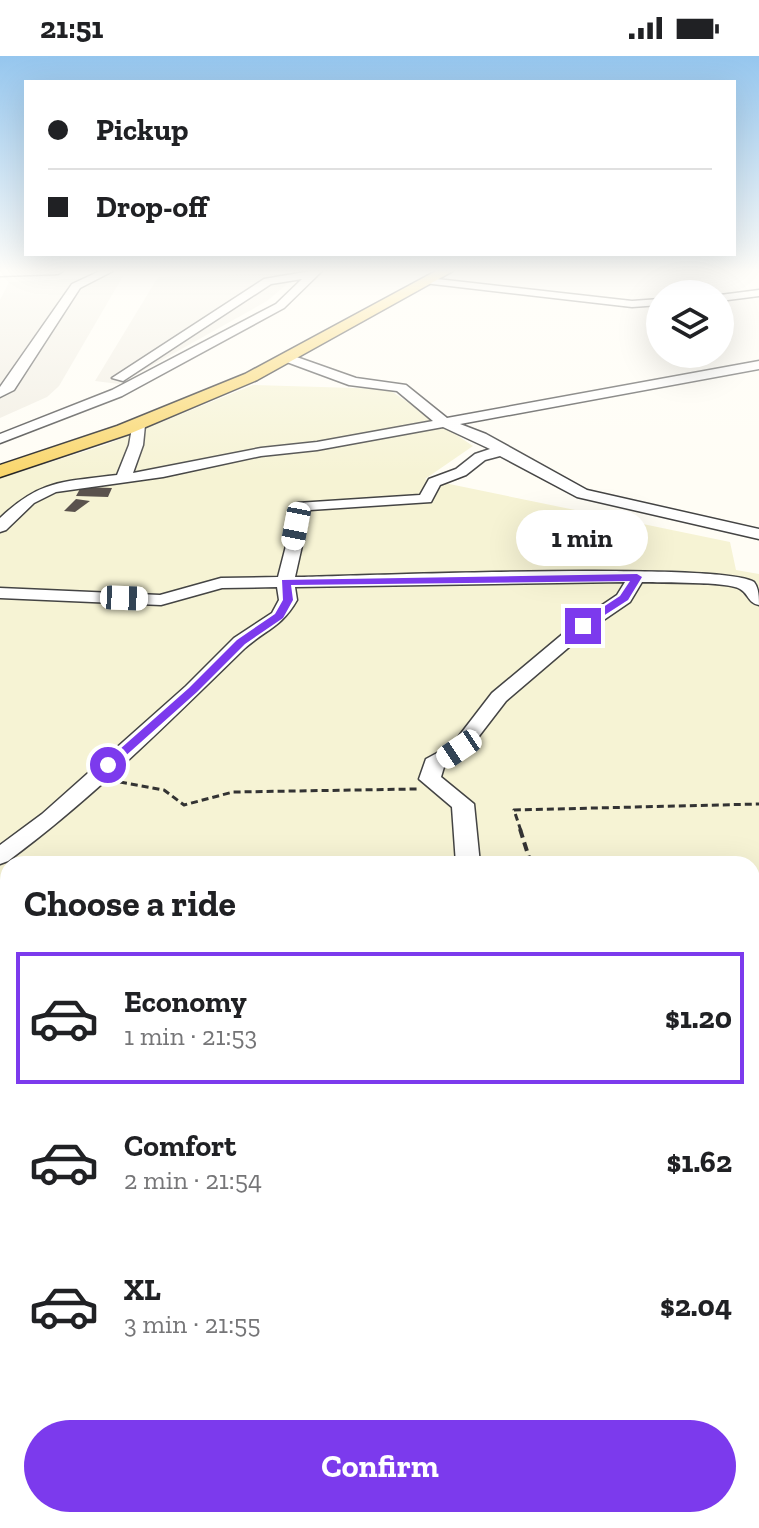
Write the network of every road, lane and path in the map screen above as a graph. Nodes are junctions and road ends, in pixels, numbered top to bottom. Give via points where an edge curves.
1 (40, 340) edge
2 (177, 340) edge
3 (217, 340) edge
4 (303, 340) edge
5 (319, 340) edge
6 (288, 358) junction
7 (759, 365) edge
8 (0, 393) edge
9 (54, 419) junction
10 (443, 422) junction
11 (138, 425) junction
12 (0, 439) edge
13 (501, 451) junction
14 (0, 460) edge
15 (0, 471) edge
16 (124, 477) junction
17 (0, 527) edge
18 (759, 534) edge
19 (637, 577) junction
20 (285, 582) junction
21 (0, 593) edge
22 (759, 600) edge
23 (95, 777) junction
24 (445, 789) junction
25 (759, 804) edge
26 (0, 856) edge
27 (467, 856) edge
28 (528, 856) edge

1 - 8 street
2 - 9 street
3 - 9 street via 117,393
4 - 14 main road via 216,383
5 - 6 main road
6 - 10 street via 354,382 401,388
6 - 11 main road
7 - 10 street
9 - 12 street
10 - 13 street
10 - 16 street
11 - 15 main road
11 - 16 street
13 - 18 street via 582,494
13 - 20 street via 434,482 425,499 303,506
16 - 17 street via 37,493
19 - 20 street
19 - 22 street via 726,580 747,585
19 - 24 street via 624,598 499,697 459,749 434,764 430,779
20 - 21 street via 221,583 161,600
20 - 23 street via 288,600 279,616 241,642
23 - 24 path via 164,790 184,805 233,792
23 - 26 street
24 - 27 street via 463,804
25 - 28 path via 514,810

